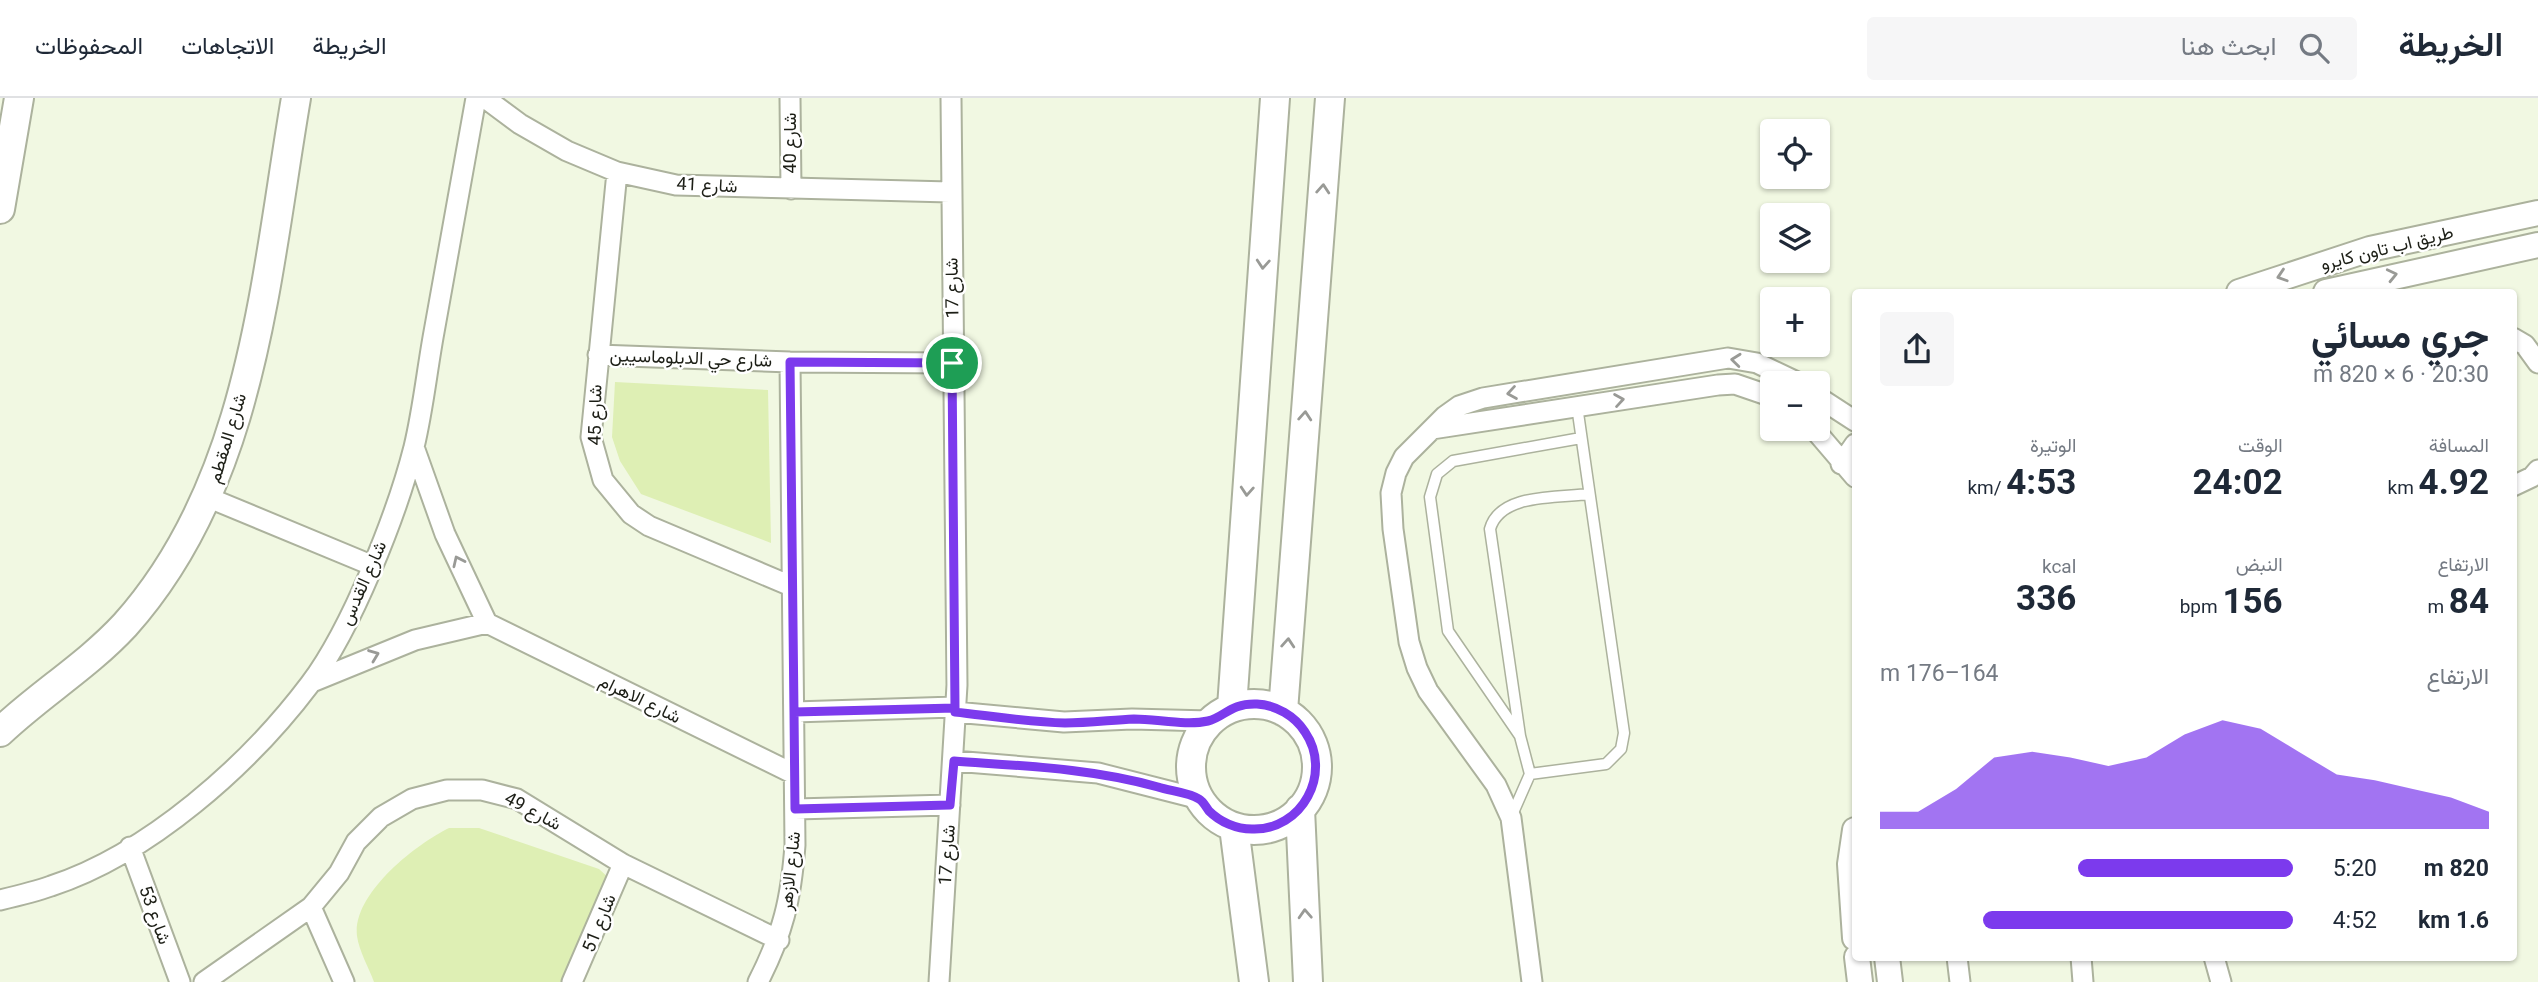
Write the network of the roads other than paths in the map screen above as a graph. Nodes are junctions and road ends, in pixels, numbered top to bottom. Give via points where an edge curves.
1 (19, 98) edge
2 (296, 98) edge
3 (476, 98) edge
4 (485, 98) edge
5 (790, 98) edge
6 (951, 98) edge
7 (1275, 98) edge
8 (1330, 98) edge
9 (617, 172) junction
10 (791, 189) junction
11 (950, 192) junction
12 (0, 209) edge
13 (2538, 213) edge
14 (2538, 245) edge
15 (2248, 289) edge
16 (2340, 289) edge
17 (2517, 340) edge
18 (598, 355) junction
19 (790, 362) junction
20 (952, 363) junction
21 (2538, 363) edge
22 (1774, 371) edge
23 (1573, 384) junction
24 (1760, 393) edge
25 (1830, 405) edge
26 (1577, 406) junction
27 (1852, 419) edge
28 (1431, 430) junction
29 (1581, 438) junction
30 (1824, 441) edge
31 (414, 447) junction
32 (2538, 470) edge
33 (1848, 471) edge
34 (2517, 484) edge
35 (1589, 494) junction
36 (207, 497) junction
37 (371, 565) junction
38 (791, 586) junction
39 (487, 623) junction
40 (312, 682) junction
41 (12, 710) edge
42 (955, 710) junction
43 (1283, 711) junction
44 (794, 712) junction
45 (1221, 714) junction
46 (0, 732) edge
47 (1520, 736) junction
48 (954, 761) junction
49 (794, 774) junction
50 (1530, 774) junction
51 (1200, 799) junction
52 (950, 805) junction
53 (795, 809) junction
54 (1300, 809) junction
55 (1511, 818) junction
56 (1234, 827) junction
57 (130, 847) junction
58 (1852, 850) edge
59 (623, 864) junction
60 (1852, 894) edge
61 (0, 900) edge
62 (311, 906) junction
63 (779, 940) junction
64 (1887, 961) edge
65 (1958, 961) edge
66 (2081, 961) edge
67 (2215, 961) edge
68 (180, 982) edge
69 (204, 982) edge
70 (344, 982) edge
71 (572, 982) edge
72 (758, 982) edge
73 (939, 982) edge
74 (1254, 982) edge
75 (1308, 982) edge
76 (1532, 982) edge
77 (1890, 982) edge
78 (1961, 982) edge
79 (2083, 982) edge
80 (2221, 982) edge

1 - 12 main road
2 - 36 main road, شارع المقطم via 253,349 230,437
3 - 31 street, شارع القدس
4 - 9 street, شارع 41 via 567,151
5 - 10 street, شارع 40
6 - 11 street, شارع 17
7 -> 45 main road
43 -> 8 main road
9 - 10 street, شارع 41 via 676,185
9 - 18 street, شارع 45
10 - 11 street, شارع 41
11 - 20 street, شارع 17
13 -> 15 street, طريق اب تاون كايرو via 2370,249
16 -> 14 street, طريق اب تاون كايرو
17 - 21 street
18 - 19 street, شارع حي الدبلوماسيين
18 - 38 street, شارع 45 via 591,437 595,459 615,498 649,526
19 - 20 street, شارع حي الدبلوماسيين
19 - 38 street, شارع الازهر
20 - 42 street, شارع 17
22 -> 23 street via 1728,358
23 - 26 street
23 -> 28 street via 1483,398 1459,406
26 -> 24 street via 1718,385 1735,384
25 - 27 street
26 - 28 street
26 - 29 lane
28 - 55 street via 1404,457 1391,493 1409,642 1428,691 1496,785
29 - 35 lane
29 - 47 lane via 1453,461 1437,474 1430,497 1448,632
30 - 33 street
31 - 37 street, شارع القدس
39 -> 31 street via 445,534
32 - 34 street
35 - 47 lane via 1507,505 1493,517 1493,554
35 - 50 lane via 1624,733 1621,749 1606,764
36 - 37 street
36 - 41 main road, شارع المقطم via 177,556 124,626 77,670
37 - 40 street, شارع القدس via 340,635
38 - 44 street, شارع الازهر
40 -> 39 street via 415,640
39 - 49 street, شارع الاهرام
40 - 57 street, شارع القدس via 239,764 187,809
41 - 46 main road, شارع المقطم
42 - 44 street
42 - 45 street via 1064,723
42 - 48 street, شارع 17
43 - 45 main road via 1258,704
43 - 54 main road via 1309,737 1316,762 1313,787
44 - 49 street, شارع الازهر
45 - 51 main road via 1201,732 1191,758
47 - 50 lane
48 - 51 street via 1098,773
48 - 52 street, شارع 17
49 - 53 street, شارع الازهر
50 - 55 lane
51 - 56 main road via 1214,816
52 - 53 street
52 - 73 street, شارع 17
53 - 63 street, شارع الازهر via 793,877
54 - 56 main road via 1270,828
75 -> 54 main road
55 - 76 street
56 - 74 main road
57 - 61 street, شارع القدس via 53,886
57 - 68 street, شارع 53
58 - 60 street
59 - 62 street, شارع 49 via 517,799 482,790 447,790 412,799 381,817 356,842 339,873
59 - 63 street, شارع 49
59 - 71 street, شارع 51
62 - 69 street, شارع 49
62 - 70 street
63 - 72 street, شارع الازهر
64 - 77 street
65 - 78 street
66 - 79 street
67 - 80 street

